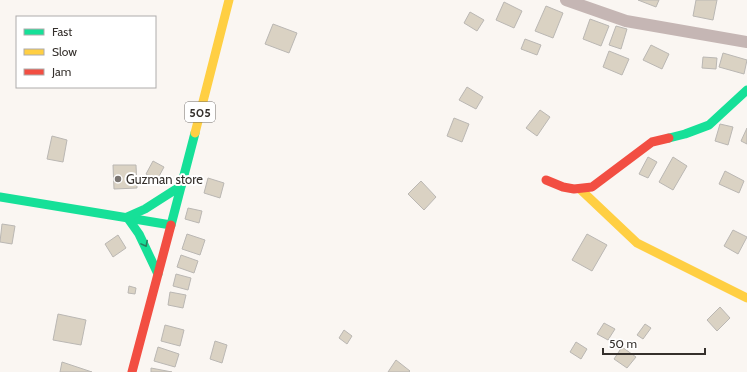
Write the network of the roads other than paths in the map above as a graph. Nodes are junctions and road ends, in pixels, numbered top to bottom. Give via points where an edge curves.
1 (229, 0) edge
2 (566, 0) edge
3 (747, 42) edge
4 (747, 90) edge
5 (546, 180) dead end
6 (181, 186) junction
7 (581, 190) junction
8 (0, 197) edge
9 (127, 217) junction
10 (171, 225) junction
11 (158, 274) junction
12 (747, 298) edge
13 (132, 372) edge

1 - 6 main road, 505
2 - 3 street via 626,21
4 - 7 main road via 709,125 652,142 592,187
5 - 7 main road via 569,189
6 - 9 main road via 145,209
6 - 10 main road, 505
7 - 12 main road via 637,243
8 - 9 main road
9 - 10 main road
9 -> 11 main road via 139,234
10 - 11 main road
11 - 13 main road

